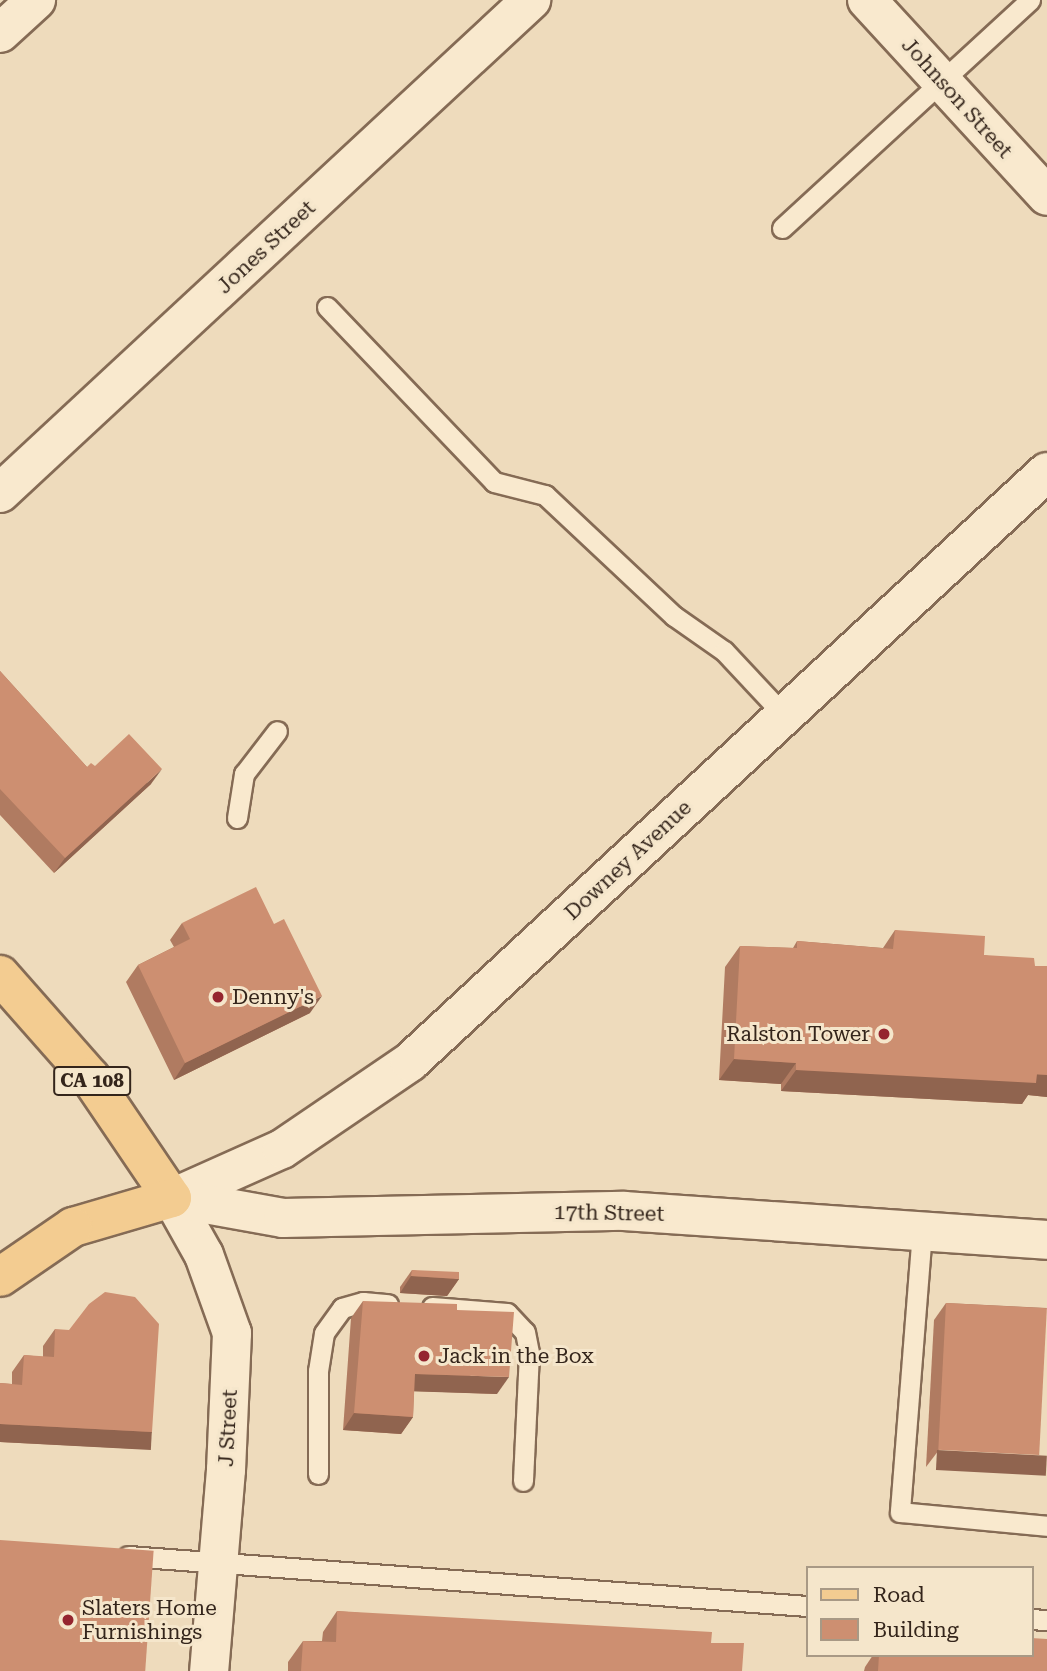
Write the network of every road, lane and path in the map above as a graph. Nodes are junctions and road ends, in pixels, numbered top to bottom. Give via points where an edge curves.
1 (36, 0) edge
2 (531, 0) edge
3 (867, 0) edge
4 (1030, 0) edge
5 (0, 33) edge
6 (942, 80) junction
7 (1047, 197) edge
8 (782, 228) dead end
9 (327, 307) dead end
10 (1047, 472) edge
11 (0, 493) edge
12 (783, 714) junction
13 (277, 731) dead end
14 (237, 818) dead end
15 (0, 975) edge
16 (172, 1198) junction
17 (922, 1231) junction
18 (1047, 1240) edge
19 (0, 1277) edge
20 (318, 1474) dead end
21 (523, 1481) dead end
22 (1047, 1526) edge
23 (106, 1555) edge
24 (218, 1564) junction
25 (806, 1606) edge
26 (209, 1671) edge

1 - 5 main road
2 - 11 main road, Jones Street
3 - 6 main road, Johnson Street
4 - 6 lane
6 - 7 main road, Johnson Street
6 - 8 lane
9 - 12 lane via 494,482 545,495 674,616 724,651
10 - 12 main road, Downey Avenue
12 - 16 main road, Downey Avenue via 410,1062 282,1149
13 - 14 lane via 244,774
15 - 16 main road, CA 108 via 90,1077
16 - 17 main road, 17th Street via 283,1218 624,1211
16 - 19 main road via 73,1227
16 - 24 main road, J Street via 204,1255 232,1334
17 - 18 main road, 17th Street
17 - 22 lane via 900,1512
20 - 21 lane via 318,1371 324,1333 342,1308 363,1302 507,1313 525,1332 529,1353
23 - 24 lane
24 - 25 lane
24 - 26 main road, J Street

